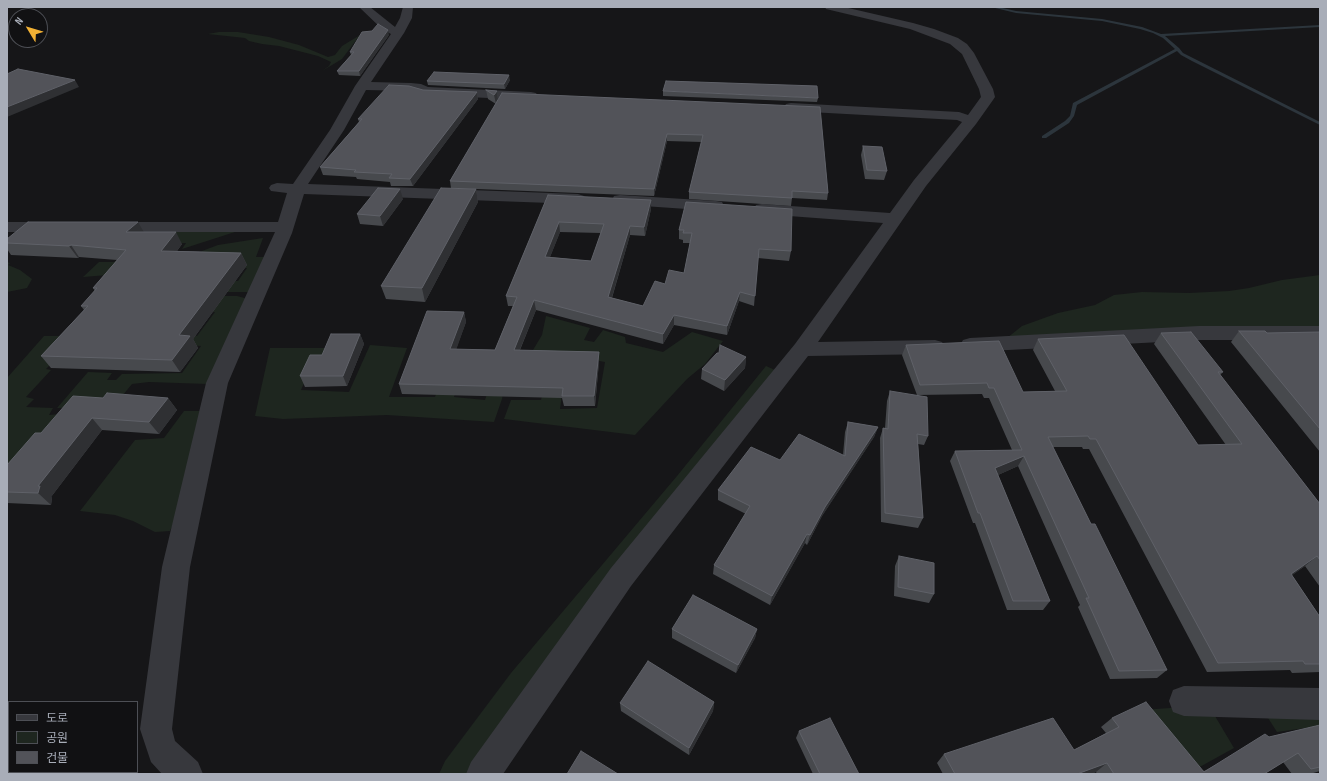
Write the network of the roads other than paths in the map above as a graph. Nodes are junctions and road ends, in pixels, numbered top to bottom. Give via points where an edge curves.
1 (364, 7) edge
2 (408, 7) edge
3 (830, 7) edge
4 (398, 33) junction
5 (362, 86) junction
6 (544, 97) edge
7 (780, 106) edge
8 (971, 121) junction
9 (287, 189) junction
10 (895, 219) junction
11 (7, 227) edge
12 (63, 227) edge
13 (95, 227) edge
14 (285, 227) junction
15 (1320, 333) edge
16 (802, 349) junction
17 (1184, 701) dead end
18 (1320, 704) edge
19 (186, 774) edge
20 (483, 774) edge

1 - 4 street via 387,28
2 - 4 street via 406,18
3 - 8 street via 930,31 945,36 963,47 976,68 988,98
4 - 5 street
5 - 6 street
5 - 9 street via 337,130
7 - 8 street via 959,116
8 - 10 street via 920,183
9 - 10 street via 598,199
9 - 14 street
10 - 16 street
11 - 12 street
13 - 14 street
14 - 19 street via 217,383 176,567 156,729 162,751
15 - 16 street via 1199,333 938,346
16 - 20 street via 620,577
17 - 18 street

